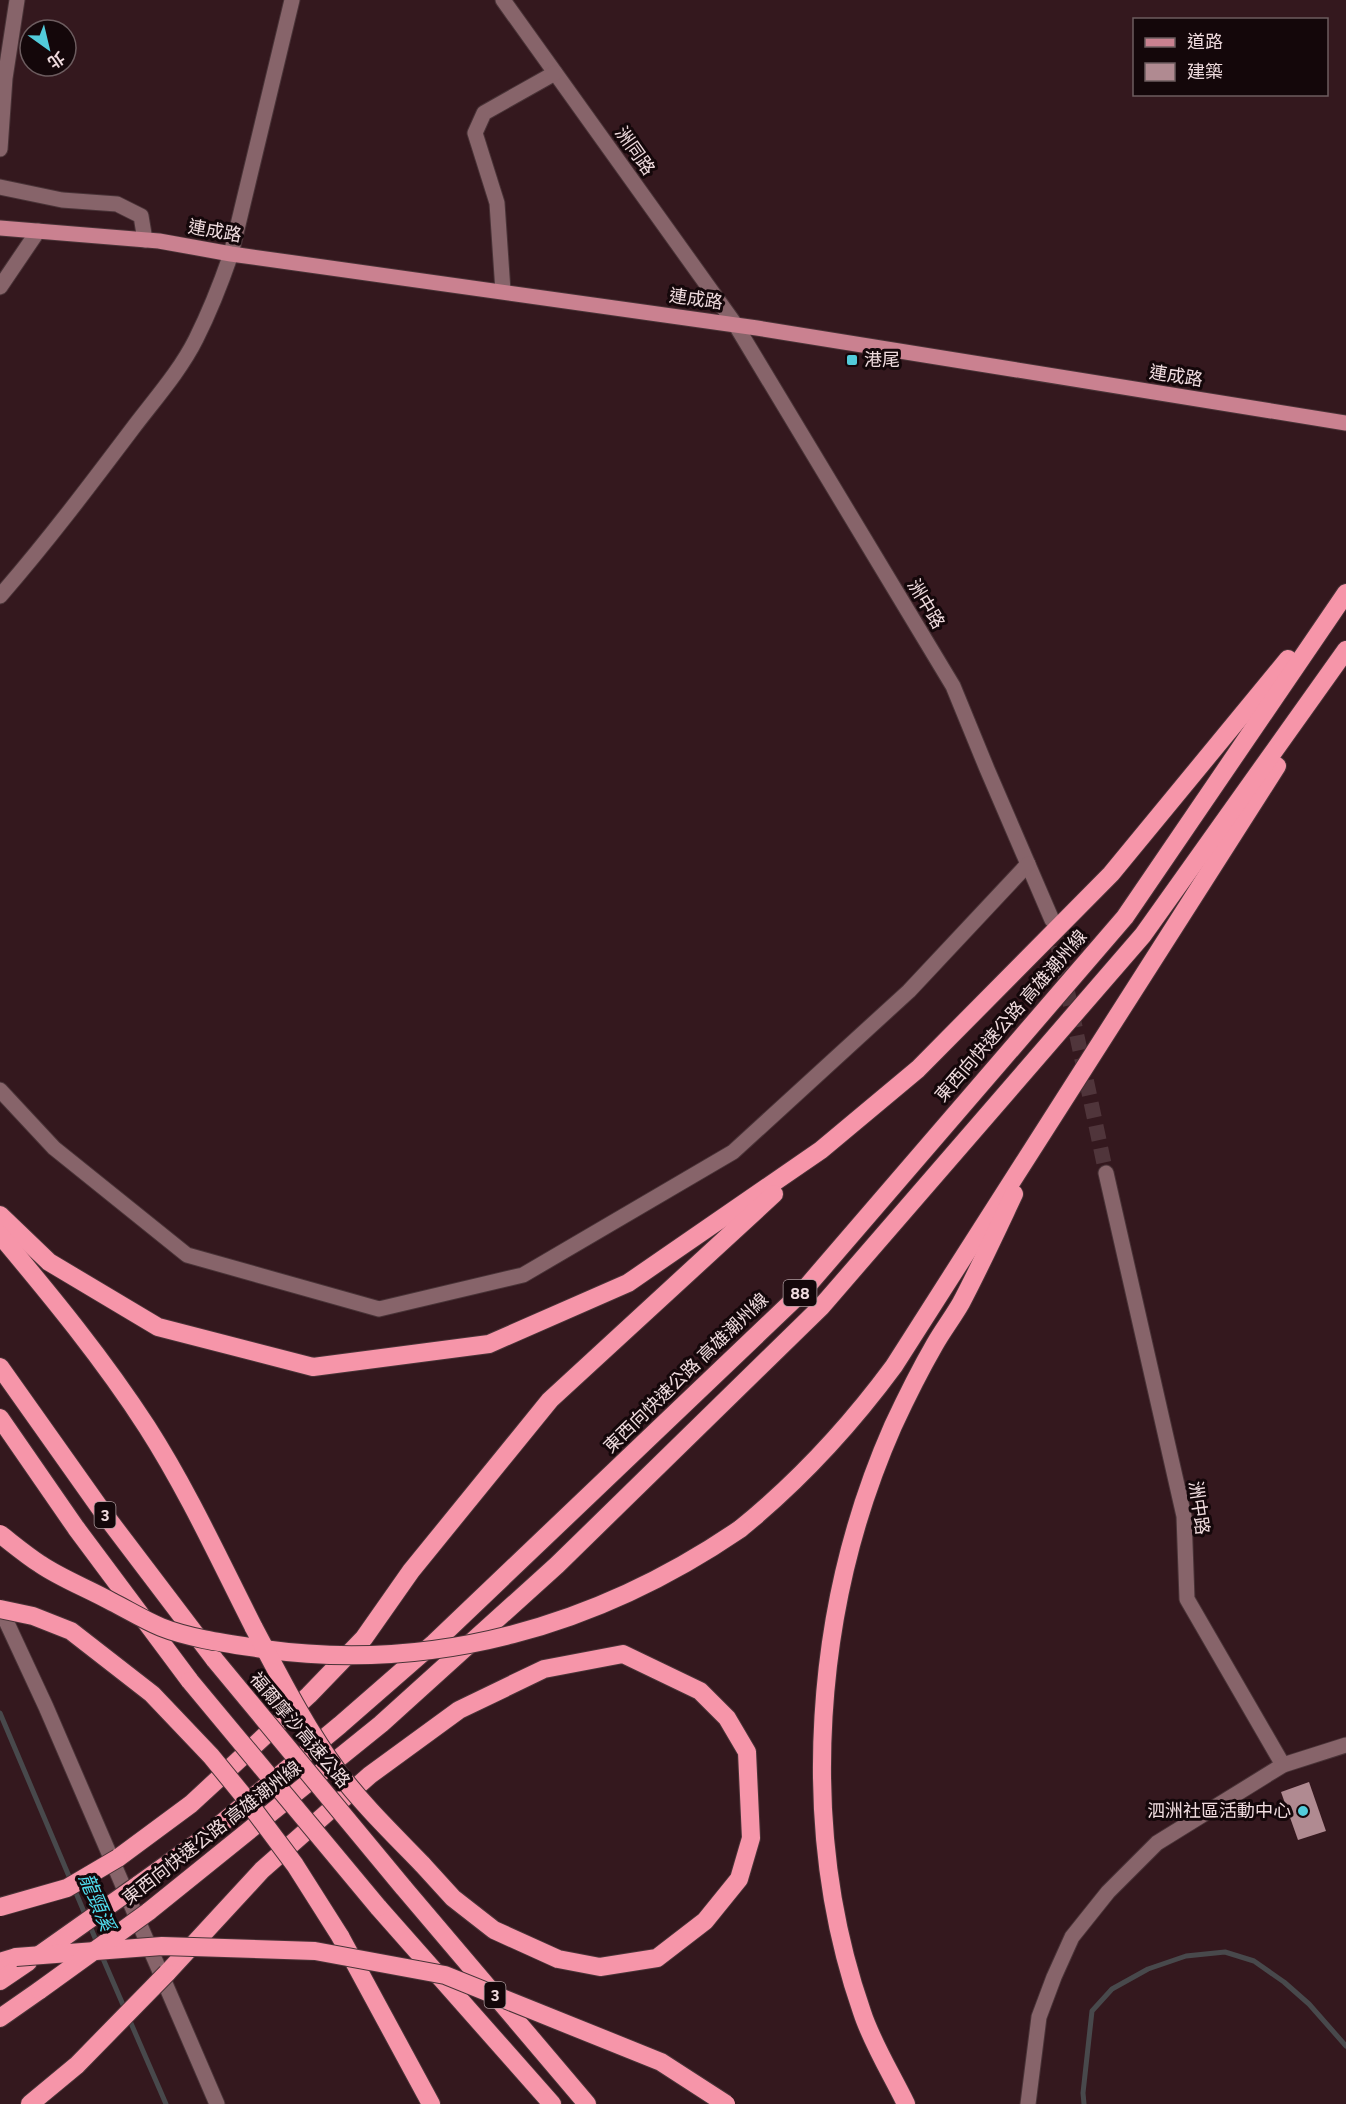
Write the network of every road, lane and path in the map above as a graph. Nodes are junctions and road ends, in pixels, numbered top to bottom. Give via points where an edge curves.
1 (17, 0) edge
2 (292, 0) edge
3 (503, 0) edge
4 (555, 73) junction
5 (0, 149) edge
6 (0, 187) edge
7 (0, 228) edge
8 (38, 231) junction
9 (145, 240) junction
10 (231, 254) junction
11 (0, 287) edge
12 (503, 291) junction
13 (735, 324) junction
14 (1346, 423) edge
15 (1346, 591) edge
16 (0, 596) edge
17 (1346, 650) edge
18 (1346, 656) edge
19 (1028, 864) junction
20 (1052, 920) tunnel mouth
21 (0, 1090) edge
22 (1056, 1110) junction
23 (822, 1150) junction
24 (1106, 1173) tunnel mouth
25 (0, 1215) edge
26 (0, 1235) edge
27 (0, 1367) edge
28 (0, 1418) edge
29 (0, 1534) edge
30 (0, 1608) edge
31 (1346, 1745) edge
32 (1283, 1765) junction
33 (0, 1907) edge
34 (0, 1962) edge
35 (0, 1981) edge
36 (0, 2018) edge
37 (30, 2104) edge
38 (217, 2104) edge
39 (431, 2104) edge
40 (552, 2104) edge
41 (587, 2104) edge
42 (726, 2104) edge
43 (906, 2104) edge
44 (1028, 2104) edge

1 - 5 street via 5,78
2 - 10 street
3 - 4 street, 洲同路
4 - 12 street via 484,113 475,134 497,203
4 - 13 street, 洲同路
6 - 9 street via 62,200 117,204 141,216
7 - 8 main road, 連成路
8 - 9 main road, 連成路
8 - 11 street
9 - 10 main road, 連成路
10 - 12 main road, 連成路
10 - 16 street via 195,341 168,381 44,545
12 - 13 main road, 連成路
13 - 14 main road, 連成路
13 - 19 street, 洲中路 via 953,686
15 - 23 highway via 1111,874 918,1070
15 - 35 highway, 東西向快速公路 高雄潮州線 / 88, bridge via 1125,917 803,1291 435,1643 340,1725 204,1837
17 - 36 highway, 東西向快速公路 高雄潮州線 / 88, bridge via 1143,935 821,1307 557,1565 381,1724 147,1912
18 - 22 highway
19 - 20 street, 洲中路
19 - 21 street via 909,991 733,1152 523,1275 379,1309 187,1255 54,1148
22 - 29 highway, bridge via 916,1333 870,1398 814,1462 740,1529 672,1573 600,1607 524,1633 444,1649 363,1655 271,1650 162,1627 40,1564
22 - 43 highway via 960,1304 894,1425 861,1510 830,1643 822,1770 830,1876 862,2014
23 - 25 highway via 628,1283 489,1344 314,1367 158,1327 49,1262
23 - 33 highway, bridge via 550,1400 411,1571 364,1638 309,1695 191,1804 118,1858 67,1888
24 - 32 street, 洲中路 via 1184,1516 1187,1599
26 - 37 highway, bridge via 103,1362 148,1428 298,1712 338,1772 373,1814 453,1898 494,1930 558,1959 600,1967 657,1958 705,1921 739,1879 751,1838 747,1752 727,1718 700,1691 622,1654 544,1669 459,1710 370,1775 262,1870 77,2065
27 - 41 highway, 福爾摩沙高速公路 / 3, bridge via 215,1660
28 - 40 highway, 3, bridge via 190,1681 378,1906
30 - 38 street
30 - 39 highway, bridge via 71,1631 152,1694 210,1756 295,1865 340,1936
31 - 32 street
32 - 44 street via 1157,1843 1108,1892 1072,1937 1039,2017
34 - 42 highway, bridge via 16,1957 162,1946 315,1950 445,1975 661,2062

